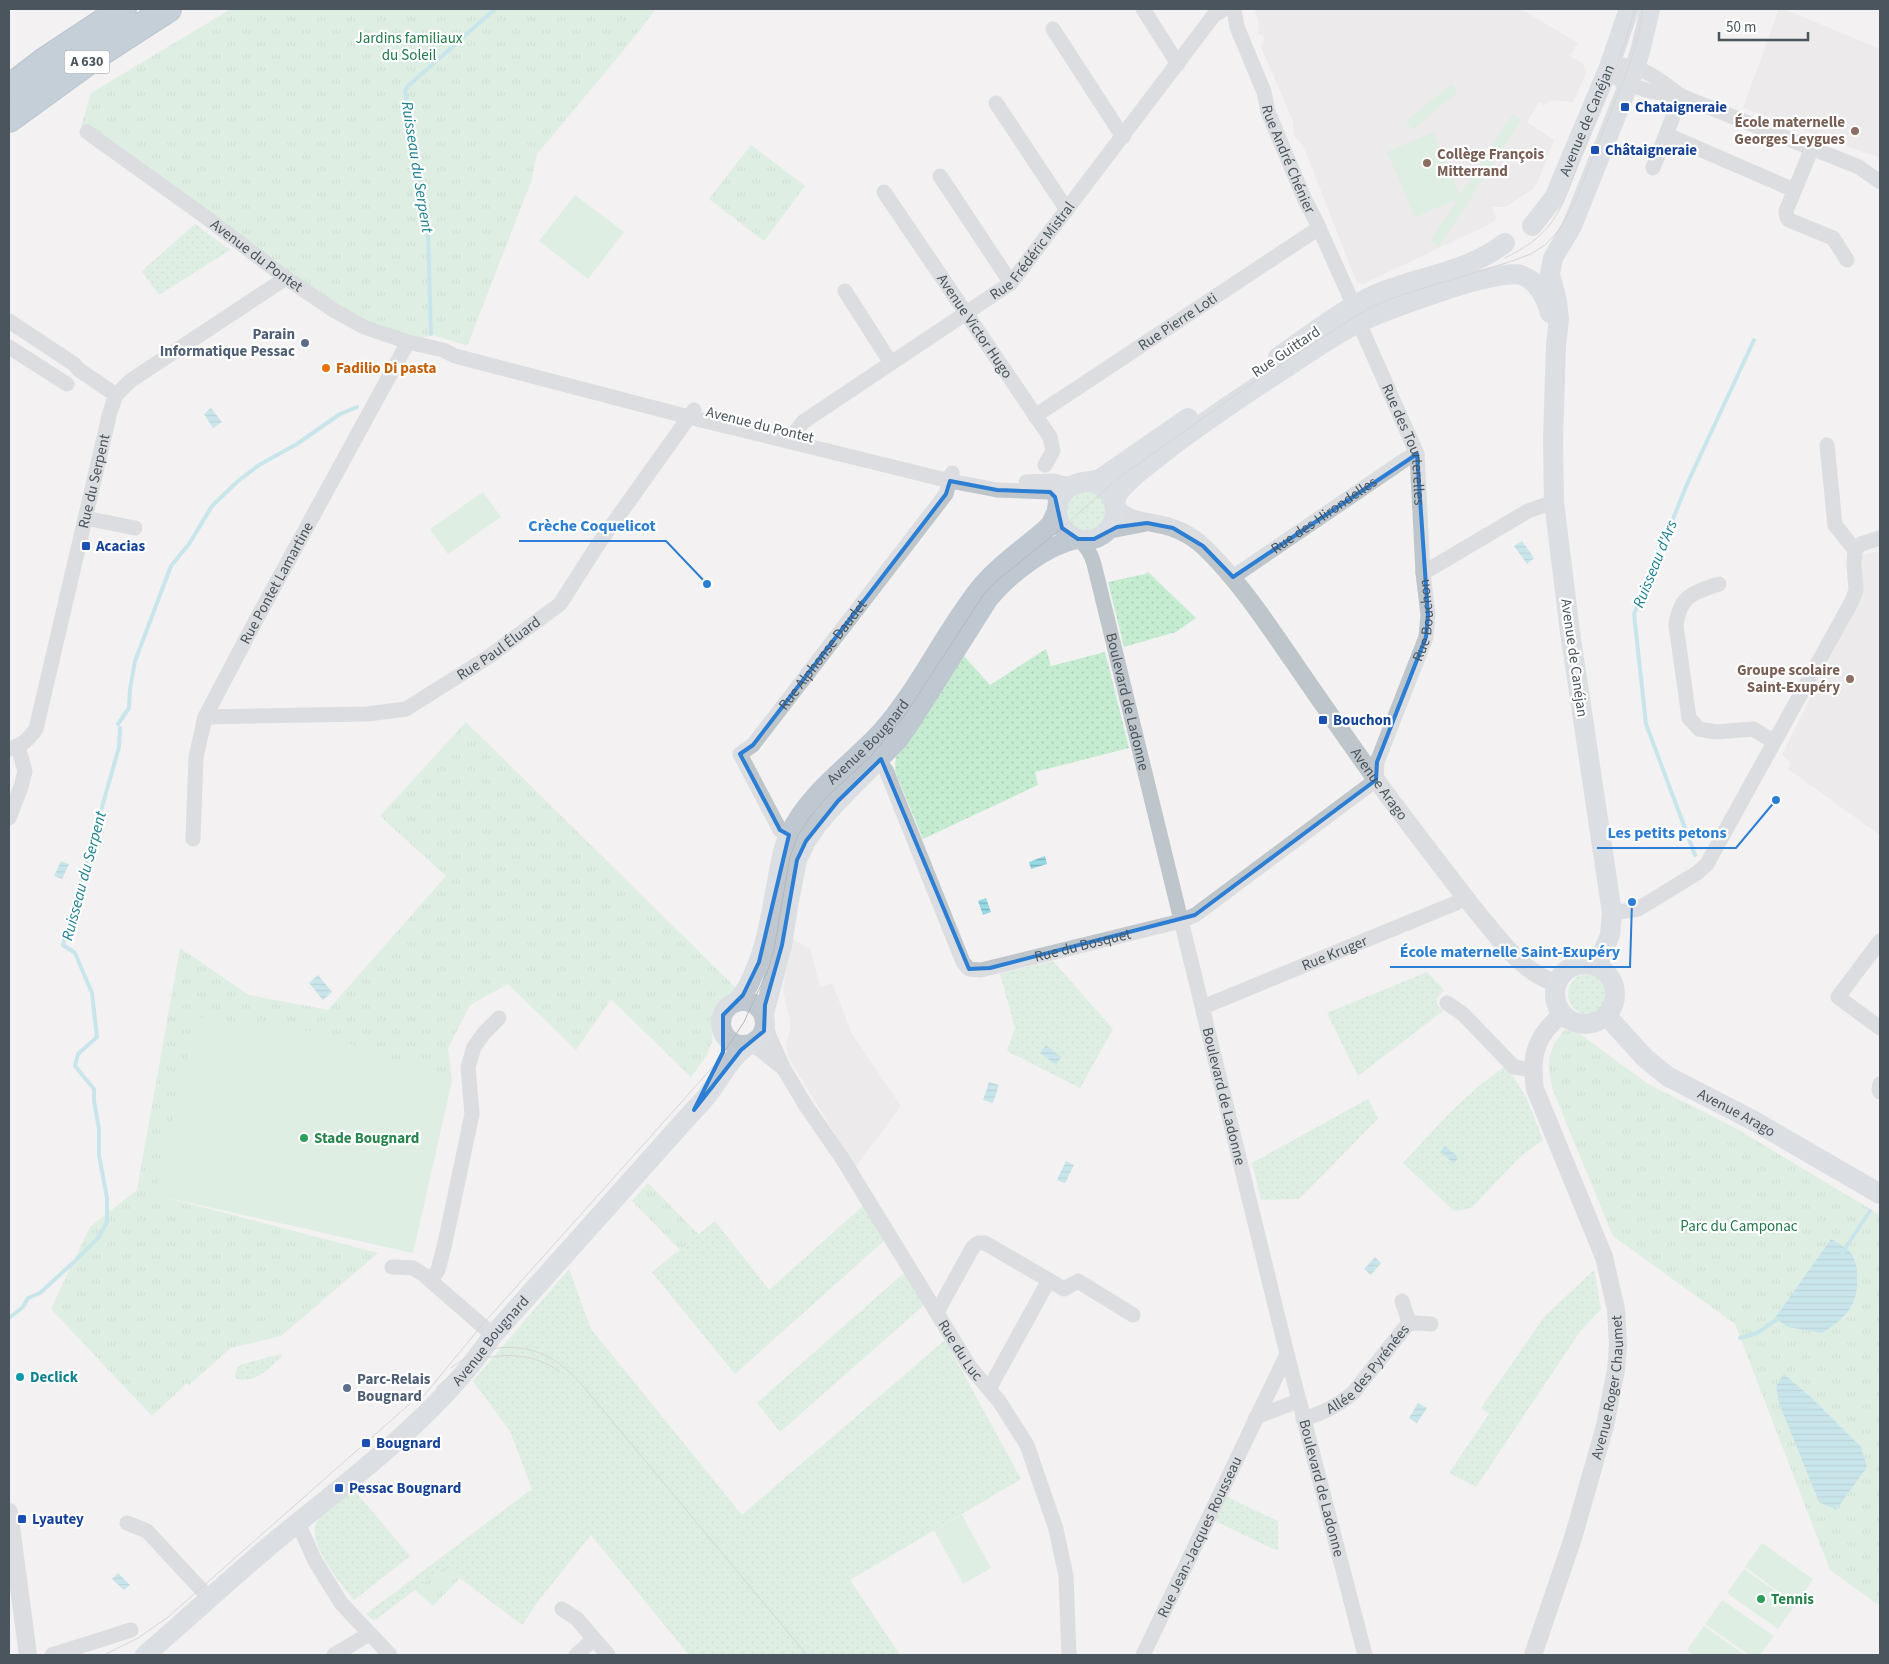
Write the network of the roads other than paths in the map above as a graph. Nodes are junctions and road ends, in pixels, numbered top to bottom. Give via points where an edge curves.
1 (122, 9) edge
2 (168, 9) edge
3 (1143, 9) edge
4 (1225, 9) edge
5 (1234, 9) edge
6 (1629, 9) edge
7 (1650, 9) edge
8 (1053, 29) dead end
9 (1178, 64) junction
10 (1609, 67) junction
11 (1632, 76) junction
12 (9, 88) edge
13 (1681, 96) junction
14 (996, 103) dead end
15 (9, 119) edge
16 (87, 132) dead end
17 (1667, 135) junction
18 (1123, 137) junction
19 (1812, 148) junction
20 (1653, 168) dead end
21 (940, 176) dead end
22 (1880, 182) edge
23 (1794, 190) junction
24 (884, 192) dead end
25 (1067, 210) junction
26 (1532, 226) junction
27 (1319, 228) junction
28 (1504, 243) junction
29 (1553, 258) junction
30 (1847, 260) dead end
31 (1520, 275) junction
32 (286, 278) junction
33 (1011, 283) junction
34 (845, 291) dead end
35 (967, 314) junction
36 (1356, 315) junction
37 (9, 321) edge
38 (408, 342) junction
39 (1556, 345) junction
40 (9, 346) edge
41 (892, 363) junction
42 (67, 384) dead end
43 (116, 395) junction
44 (692, 413) junction
45 (1035, 416) junction
46 (794, 439) junction
47 (1827, 445) dead end
48 (1417, 454) junction
49 (1046, 464) junction
50 (951, 477) junction
51 (1052, 481) junction
52 (1079, 482) junction
53 (1030, 487) junction
54 (1554, 502) junction
55 (1115, 506) junction
56 (1057, 511) junction
57 (85, 518) junction
58 (1147, 523) junction
59 (135, 528) dead end
60 (1108, 530) junction
61 (1880, 538) edge
62 (1078, 539) junction
63 (1855, 550) junction
64 (1423, 573) junction
65 (1233, 577) junction
66 (1719, 584) dead end
67 (205, 717) junction
68 (1773, 742) junction
69 (13, 748) edge
70 (878, 762) junction
71 (1376, 780) junction
72 (9, 818) edge
73 (789, 834) junction
74 (193, 839) dead end
75 (1465, 897) junction
76 (1612, 913) junction
77 (1181, 920) junction
78 (1880, 940) edge
79 (1597, 966) junction
80 (1556, 984) junction
81 (736, 1002) junction
82 (1447, 1003) dead end
83 (1203, 1007) junction
84 (1562, 1014) junction
85 (1606, 1015) junction
86 (499, 1018) dead end
87 (765, 1019) junction
88 (1880, 1028) edge
89 (725, 1036) junction
90 (748, 1045) junction
91 (784, 1069) junction
92 (1532, 1070) junction
93 (1880, 1084) edge
94 (1880, 1092) edge
95 (694, 1110) junction
96 (1880, 1194) edge
97 (392, 1267) dead end
98 (431, 1280) junction
99 (1049, 1280) junction
100 (1402, 1302) dead end
101 (937, 1312) junction
102 (1133, 1315) dead end
103 (1431, 1324) dead end
104 (1407, 1325) junction
105 (492, 1335) junction
106 (1287, 1354) junction
107 (989, 1389) junction
108 (1298, 1401) junction
109 (1256, 1417) junction
110 (1304, 1419) junction
111 (9, 1512) edge
112 (127, 1523) dead end
113 (298, 1523) junction
114 (210, 1599) junction
115 (562, 1609) dead end
116 (131, 1630) dead end
117 (370, 1634) junction
118 (594, 1640) junction
119 (28, 1655) edge
120 (52, 1655) edge
121 (145, 1655) edge
122 (334, 1655) edge
123 (390, 1655) edge
124 (576, 1655) edge
125 (608, 1655) edge
126 (1069, 1655) edge
127 (1143, 1655) edge
128 (1365, 1655) edge
129 (1533, 1655) edge

1 - 12 highway, A 630
2 - 15 highway, A 630 via 100,53
3 - 9 street
4 - 9 street, Rue Frédéric Mistral via 1214,15
5 - 27 street, Rue André Chénier via 1236,27 1264,92 1268,112
6 - 10 main road, Avenue de Canéjan
7 - 11 main road, Avenue de Canéjan
8 - 18 street
9 - 18 street, Rue Frédéric Mistral
10 - 11 street via 1622,82
10 - 26 main road, Avenue de Canéjan via 1554,198
11 - 13 street via 1649,91
11 - 29 main road, Avenue de Canéjan via 1572,226
13 - 17 street
13 - 19 street
14 - 25 street
16 - 32 street, Avenue du Pontet
17 - 20 street
17 - 23 street
18 - 25 street, Rue Frédéric Mistral
19 - 22 street via 1859,167
19 - 23 street
21 - 33 street
23 - 30 street via 1786,210 1789,220 1832,238
24 - 35 street, Avenue Victor Hugo
25 - 33 street, Rue Frédéric Mistral
26 - 28 main road, Avenue de Canéjan via 1514,231
26 - 29 main road, Avenue de Canéjan via 1548,235 1553,246
27 - 36 street, Rue André Chénier
27 - 45 street, Rue Pierre Loti
28 - 31 main road, Avenue de Canéjan via 1506,263
28 - 36 main road, Rue Guittard via 1466,265 1374,295
29 - 31 main road, Avenue de Canéjan via 1537,275
29 - 39 main road, Avenue de Canéjan via 1550,274 1559,319
31 - 36 main road, Rue Guittard via 1472,283
31 - 39 main road, Avenue de Canéjan via 1535,284 1544,298
32 - 38 street, Avenue du Pontet via 364,327
32 - 43 street, Rue du Serpent via 130,381
33 - 35 street, Rue Frédéric Mistral
34 - 41 street
35 - 41 street, Rue Frédéric Mistral
35 - 45 street, Avenue Victor Hugo
36 - 48 street, Rue des Tourterelles
36 - 52 main road, Rue Guittard via 1100,479
36 - 55 main road, Rue Guittard via 1337,335 1191,432 1142,470 1118,493
37 - 43 street
38 - 44 street, Avenue du Pontet via 442,350 458,350
38 - 67 street, Rue Pontet Lamartine
39 - 54 main road, Avenue de Canéjan
40 - 42 street
41 - 46 street, Rue Frédéric Mistral via 803,422
43 - 57 street, Rue du Serpent
44 - 46 street, Avenue du Pontet
44 - 67 street, Rue Paul Éluard via 597,546 560,604 487,658 406,709 367,714
45 - 49 street, Avenue Victor Hugo via 1052,444
46 - 50 street, Avenue du Pontet
47 - 63 street via 1835,525
48 - 64 street, Rue des Tourterelles
48 - 65 street, Rue des Hirondelles
49 - 51 street
49 - 53 street via 1030,478
50 - 53 street, Avenue du Pontet via 998,480
50 - 73 street, Rue Alphonse Daudet via 946,494 753,745 740,754 780,830
51 - 52 street, Avenue du Pontet via 1064,484
51 - 53 street, Avenue du Pontet
52 - 55 main road via 1098,484 1112,497
52 - 56 main road via 1063,493
53 - 56 street, Avenue du Pontet via 1052,494
54 - 64 street, Rue Bouchon via 1528,511
54 - 76 main road, Avenue de Canéjan
55 - 58 street, Avenue Arago via 1121,514
55 - 60 main road via 1113,523
56 - 62 main road via 1062,528
56 - 73 main road, Avenue Bougnard via 1051,524 979,589 899,710 822,789
57 - 59 street
57 - 69 street, Rue du Serpent via 36,729 28,740
58 - 60 street, Avenue Arago
58 - 65 street, Avenue Arago via 1173,528 1188,535
60 - 62 main road via 1094,539
61 - 63 street via 1861,544
62 - 70 main road, Avenue Bougnard via 1056,545 998,588 912,720
62 - 77 street, Boulevard de Ladonne via 1092,555
63 - 68 street via 1856,590 1852,600
64 - 71 street, Rue Bouchon via 1428,615 1426,637 1377,762
65 - 71 street, Avenue Arago
66 - 68 street via 1691,594 1678,611 1676,625 1689,718 1699,729 1716,732 1754,729
67 - 74 street, Rue Pontet Lamartine via 196,757
68 - 76 street via 1707,864 1638,909
69 - 72 street, Rue du Serpent via 25,771
70 - 77 street, Rue du Bosquet via 886,770 963,962 969,968 981,970
70 - 87 main road, Avenue Bougnard via 817,825 800,854
71 - 75 street, Avenue Arago
71 - 77 street, Rue du Bosquet via 1195,915
73 - 81 main road, Avenue Bougnard via 782,852 766,940 750,984
75 - 80 street, Avenue Arago via 1523,963
75 - 83 street, Rue Kruger
76 - 79 main road, Avenue de Canéjan via 1610,935
77 - 83 street, Boulevard de Ladonne
78 - 88 street via 1838,998
79 - 80 main road via 1573,966
79 - 85 main road via 1611,979 1614,988 1615,998
80 - 84 main road via 1554,996
81 - 87 main road via 754,1003
81 - 89 main road, Avenue Bougnard via 723,1015
82 - 92 street via 1463,1014 1514,1067
83 - 106 street, Boulevard de Ladonne
84 - 85 main road via 1570,1020 1589,1024
84 - 92 street, Avenue Roger Chaumet via 1547,1027 1540,1039
85 - 96 main road, Avenue Arago via 1645,1058 1667,1076 1754,1121
86 - 98 street via 474,1047 468,1067 472,1114 445,1243 438,1270
87 - 90 main road, Avenue Bougnard via 761,1037
87 - 91 street, Rue du Luc
89 - 90 main road via 737,1044
89 - 95 main road, Avenue Bougnard via 723,1052
90 - 91 street, Rue du Luc via 758,1048
90 - 95 main road, Avenue Bougnard
91 - 101 street, Rue du Luc
92 - 129 street, Avenue Roger Chaumet via 1535,1089 1604,1257 1616,1309 1618,1345 1605,1426 1573,1538
93 - 94 street
95 - 105 main road, Avenue Bougnard
97 - 98 street via 413,1268
98 - 105 street
99 - 101 street via 985,1243 978,1243
99 - 102 street via 1064,1289 1078,1282
99 - 107 street
100 - 104 street
101 - 107 street, Rue du Luc via 970,1367
103 - 104 street, Allée des Pyrénées
104 - 110 street, Allée des Pyrénées via 1354,1393 1346,1400
105 - 113 main road, Avenue Bougnard via 482,1351 419,1420
106 - 108 street, Boulevard de Ladonne
106 - 109 street, Rue Jean-Jacques Rousseau
107 - 126 street, Rue du Luc via 1027,1445 1056,1529 1066,1576
108 - 109 street
108 - 110 street, Boulevard de Ladonne
109 - 127 street, Rue Jean-Jacques Rousseau
110 - 128 street, Boulevard de Ladonne
111 - 119 street
112 - 114 street via 147,1531
113 - 114 main road, Avenue Bougnard
113 - 117 street via 327,1583
114 - 121 main road, Avenue Bougnard
115 - 118 street via 577,1618
116 - 120 street
117 - 122 street
117 - 123 street
118 - 124 street
118 - 125 street

